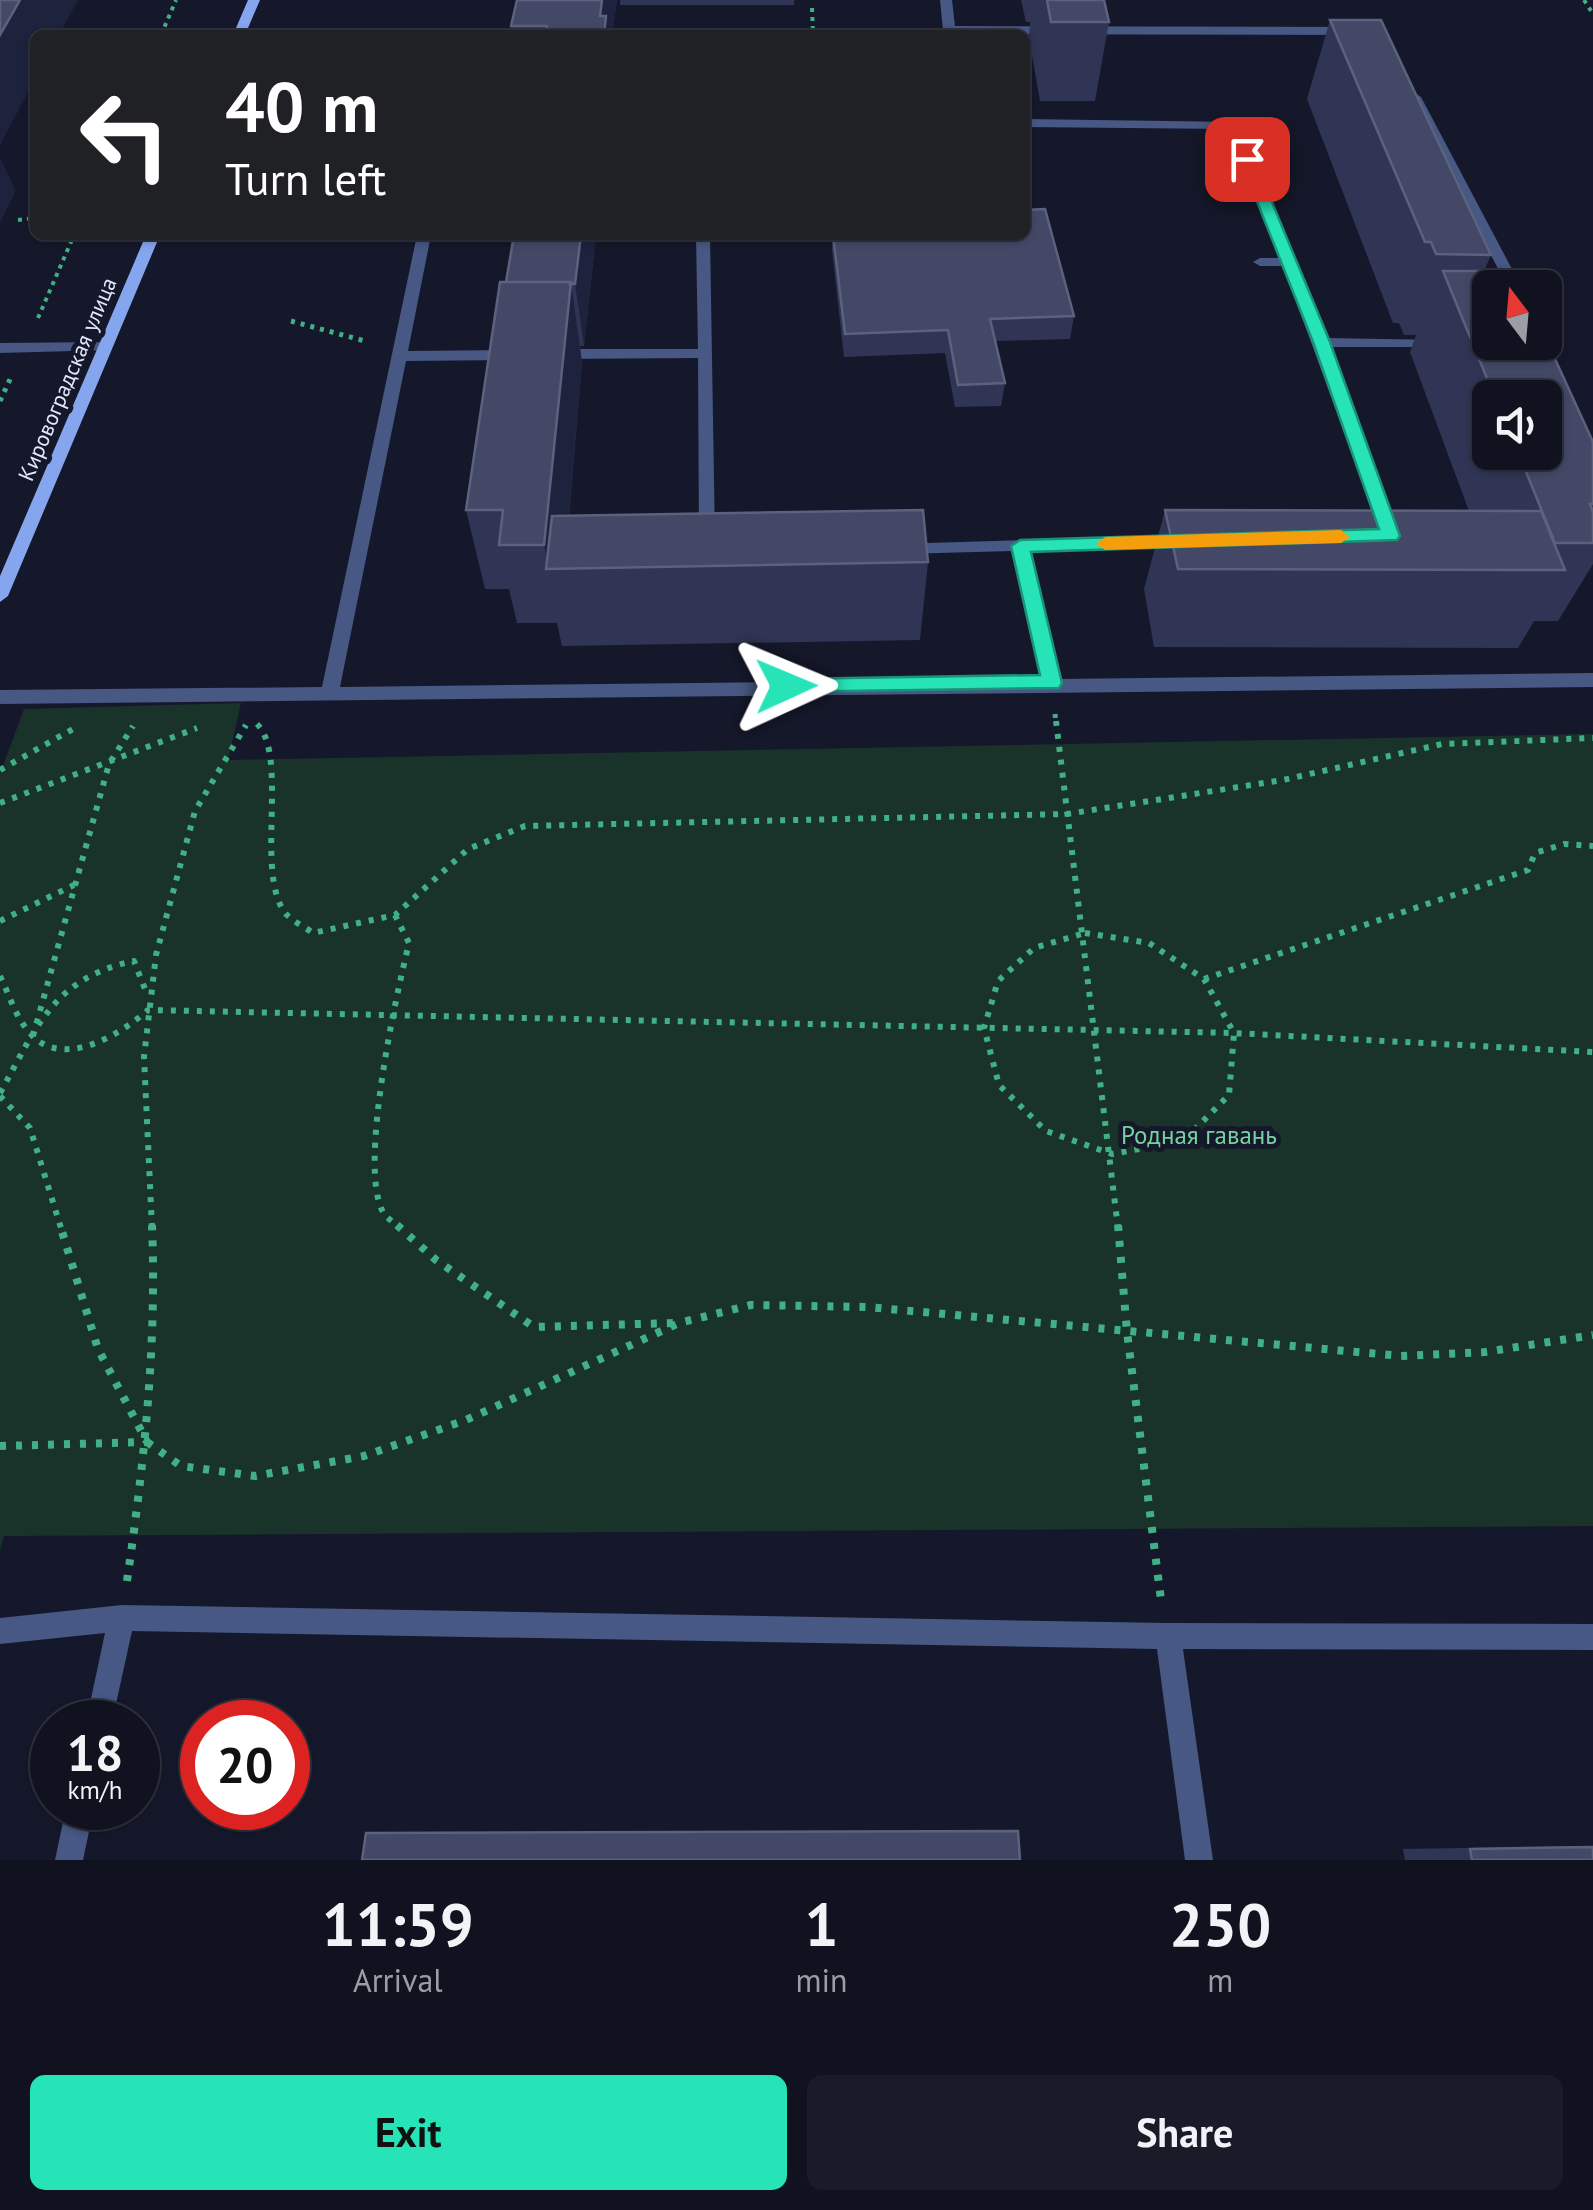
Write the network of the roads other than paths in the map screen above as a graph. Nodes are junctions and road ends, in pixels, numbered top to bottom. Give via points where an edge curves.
1 (254, 0) edge
2 (946, 0) edge
3 (240, 30) edge
4 (948, 30) edge
5 (1030, 33) edge
6 (1370, 36) edge
7 (1410, 88) edge
8 (1030, 123) edge
9 (150, 240) edge
10 (423, 240) edge
11 (704, 240) edge
12 (1260, 262) dead end
13 (1289, 262) junction
14 (1506, 270) edge
15 (1321, 342) junction
16 (1462, 344) edge
17 (0, 348) edge
18 (104, 348) junction
19 (705, 353) junction
20 (400, 356) junction
21 (1371, 536) edge
22 (1196, 541) edge
23 (1020, 546) junction
24 (883, 548) edge
25 (726, 550) edge
26 (0, 596) edge
27 (1593, 680) edge
28 (1052, 683) junction
29 (330, 692) junction
30 (0, 697) edge
31 (122, 1618) junction
32 (0, 1631) edge
33 (1168, 1636) junction
34 (1593, 1637) edge
35 (104, 1700) edge
36 (75, 1830) edge
37 (69, 1860) edge
38 (1199, 1860) edge

1 - 3 street
2 - 4 lane
5 - 6 lane
7 - 14 lane
8 - 13 lane via 1233,125
9 - 18 street, Кировоградская улица
10 - 20 lane
11 - 19 lane
12 - 13 lane
13 - 15 lane
15 - 16 lane
15 - 21 lane via 1390,536
17 - 18 lane
18 - 26 street, Кировоградская улица
19 - 20 lane
19 - 25 lane via 707,551
20 - 29 lane
22 - 23 lane
23 - 24 lane
23 - 28 lane
27 - 28 lane
28 - 29 lane
29 - 30 lane
31 - 32 lane
31 - 33 lane
31 - 35 lane
33 - 34 lane
33 - 38 lane
36 - 37 lane

